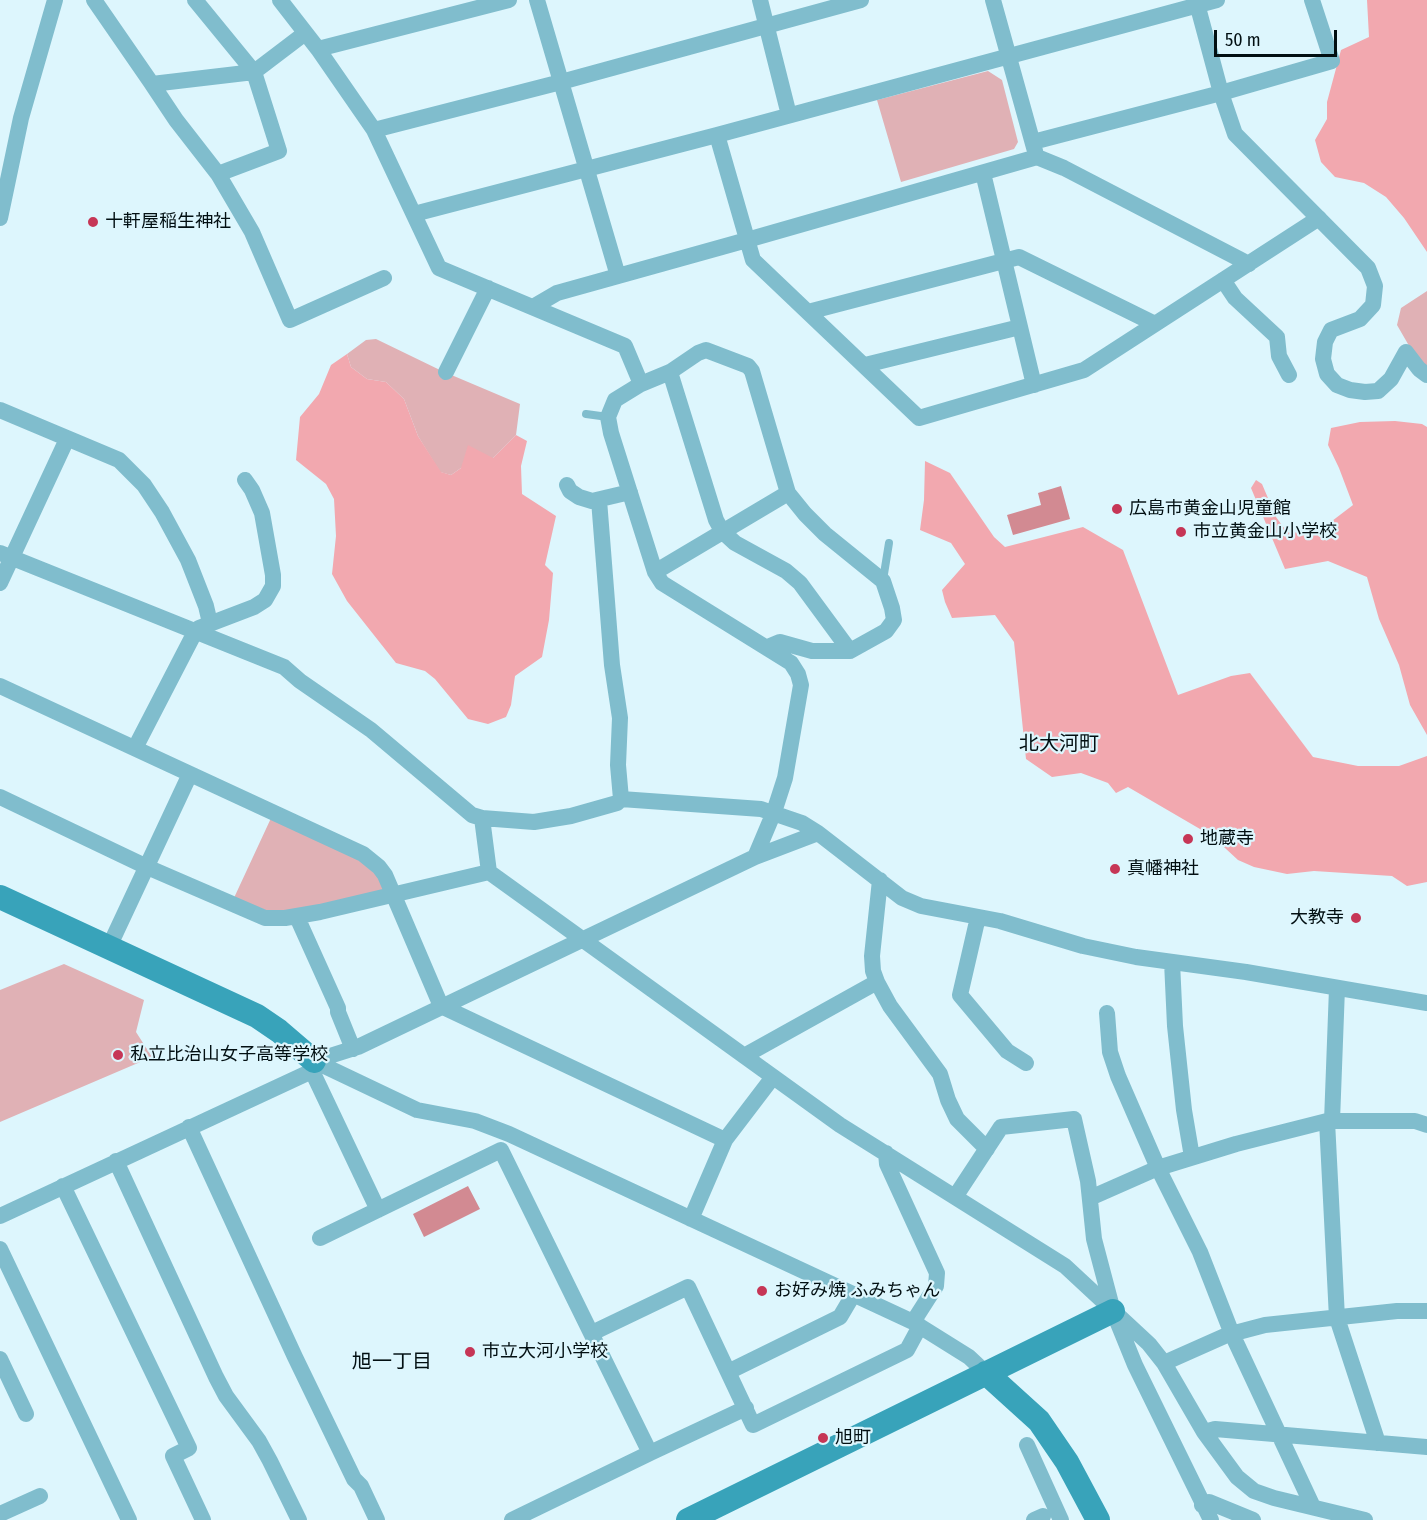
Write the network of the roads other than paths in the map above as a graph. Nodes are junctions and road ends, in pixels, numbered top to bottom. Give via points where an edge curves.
1 (55, 0) edge
2 (94, 0) edge
3 (195, 0) edge
4 (280, 0) edge
5 (509, 0) edge
6 (537, 0) edge
7 (760, 0) edge
8 (861, 0) edge
9 (993, 0) edge
10 (1217, 0) edge
11 (1312, 0) edge
12 (1197, 3) edge
13 (766, 26) junction
14 (304, 34) junction
15 (318, 49) junction
16 (1008, 56) junction
17 (254, 72) junction
18 (561, 82) junction
19 (152, 84) junction
20 (1221, 93) junction
21 (789, 116) junction
22 (374, 130) junction
23 (717, 135) junction
24 (1035, 150) junction
25 (586, 170) junction
26 (982, 173) junction
27 (218, 174) junction
28 (414, 214) junction
29 (0, 218) edge
30 (1319, 218) junction
31 (747, 240) junction
32 (1004, 260) junction
33 (1249, 264) junction
34 (618, 276) junction
35 (384, 278) dead end
36 (1223, 280) junction
37 (488, 288) junction
38 (533, 307) junction
39 (808, 312) junction
40 (1155, 324) junction
41 (1020, 327) junction
42 (865, 365) junction
43 (446, 372) dead end
44 (670, 372) junction
45 (1289, 375) dead end
46 (1427, 375) edge
47 (641, 384) junction
48 (1034, 385) junction
49 (0, 410) edge
50 (586, 414) dead end
51 (608, 417) junction
52 (67, 439) junction
53 (245, 480) dead end
54 (567, 485) dead end
55 (630, 492) junction
56 (788, 493) junction
57 (599, 500) junction
58 (722, 531) junction
59 (889, 543) dead end
60 (6, 556) edge
61 (655, 572) junction
62 (883, 581) junction
63 (0, 583) edge
64 (210, 623) junction
65 (195, 632) junction
66 (768, 647) junction
67 (850, 651) junction
68 (0, 686) edge
69 (135, 748) junction
70 (189, 774) junction
71 (0, 797) edge
72 (621, 799) junction
73 (774, 812) junction
74 (482, 818) junction
75 (818, 833) junction
76 (755, 857) junction
77 (147, 867) junction
78 (489, 872) junction
79 (880, 880) junction
80 (393, 895) junction
81 (0, 897) edge
82 (297, 917) junction
83 (978, 917) junction
84 (583, 938) junction
85 (109, 947) junction
86 (1172, 962) junction
87 (877, 982) junction
88 (1337, 988) junction
89 (1427, 1003) edge
90 (441, 1006) junction
91 (1107, 1013) dead end
92 (354, 1049) junction
93 (744, 1056) junction
94 (1026, 1063) dead end
95 (313, 1066) junction
96 (773, 1077) junction
97 (1329, 1121) junction
98 (1427, 1125) edge
99 (189, 1127) junction
100 (508, 1134) junction
101 (725, 1140) junction
102 (987, 1149) junction
103 (501, 1150) junction
104 (886, 1153) junction
105 (1192, 1157) junction
106 (116, 1161) junction
107 (1158, 1168) junction
108 (63, 1186) junction
109 (956, 1197) junction
110 (1090, 1198) junction
111 (378, 1210) junction
112 (0, 1216) edge
113 (691, 1220) junction
114 (320, 1238) dead end
115 (0, 1249) edge
116 (854, 1295) junction
117 (1113, 1311) junction
118 (1427, 1311) edge
119 (1336, 1318) junction
120 (917, 1324) junction
121 (592, 1333) junction
122 (1232, 1334) junction
123 (0, 1359) edge
124 (1164, 1363) junction
125 (728, 1372) junction
126 (987, 1373) junction
127 (746, 1408) junction
128 (26, 1414) dead end
129 (1204, 1432) junction
130 (1280, 1434) junction
131 (1378, 1443) junction
132 (1027, 1445) dead end
133 (1427, 1448) edge
134 (650, 1453) junction
135 (40, 1496) dead end
136 (1202, 1505) junction
137 (1313, 1507) junction
138 (0, 1514) edge
139 (518, 1519) edge
140 (129, 1520) edge
141 (203, 1520) edge
142 (299, 1520) edge
143 (377, 1520) edge
144 (688, 1520) edge
145 (1061, 1520) edge
146 (1098, 1520) edge
147 (1211, 1520) edge
148 (1253, 1520) edge
149 (1365, 1520) edge

1 - 29 street via 21,118
2 - 19 street
3 - 17 street
4 - 14 street
5 - 15 street
6 - 18 street
7 - 13 street
8 - 13 street
9 - 16 street
10 - 12 street
11 - 20 street via 1332,62
12 - 16 street
12 - 20 street
13 - 18 street
13 - 21 street
14 - 15 street
14 - 17 street
15 - 22 street
16 - 21 street
16 - 24 street
17 - 19 street
17 - 27 street via 279,151
18 - 22 street
18 - 25 street
19 - 27 street
20 - 24 street
20 - 30 street via 1235,134
21 - 23 street
22 - 28 street
23 - 25 street
23 - 31 street
24 - 26 street
24 - 33 street
25 - 28 street
25 - 34 street
26 - 31 street
26 - 32 street
27 - 35 street via 252,232 290,320
28 - 37 street via 439,268
30 - 33 street
30 - 46 street via 1368,268 1375,286 1372,305 1360,319 1331,330 1323,359 1327,374 1337,385 1350,390 1378,391 1391,379 1406,352
31 - 34 street
31 - 39 street via 753,260
32 - 39 street
32 - 40 street via 1020,257
32 - 41 street
33 - 36 street
34 - 38 street via 557,292
36 - 40 street
36 - 45 street via 1235,298 1277,337 1279,356
37 - 38 street
37 - 43 street
38 - 47 street via 625,346
39 - 42 street
40 - 48 street via 1084,370
41 - 42 street
41 - 48 street
42 - 48 street via 919,418
44 - 47 street
44 - 56 street via 706,350 748,366
44 - 58 street
47 - 51 street via 615,400
49 - 52 street
50 - 51 lane
51 - 55 street
52 - 60 street
52 - 64 street via 119,460 144,485 188,560
53 - 64 street via 262,513 273,586 260,603
54 - 57 street via 579,497
55 - 57 street
55 - 61 street
56 - 58 street
56 - 62 street via 825,534
57 - 72 street via 620,718
58 - 61 street
58 - 67 street via 800,583
59 - 62 lane
60 - 63 street
60 - 65 street
61 - 66 street via 662,583
62 - 67 street via 894,620 886,631
64 - 65 street
65 - 69 street
65 - 74 street via 284,667 371,730 472,815
66 - 67 street via 780,642 812,651
66 - 73 street via 791,663 801,685 785,778
68 - 69 street
69 - 70 street
70 - 77 street
70 - 80 street via 363,854 385,875
71 - 77 street
72 - 73 street
72 - 74 street via 582,813 534,822
73 - 75 street
73 - 76 street
74 - 78 street
75 - 76 street
75 - 79 street
76 - 84 street
77 - 82 street via 253,915
77 - 85 street
78 - 80 street
78 - 84 street
79 - 83 street via 902,898 921,906
79 - 87 street via 872,956
80 - 82 street
80 - 90 street
81 - 85 street
82 - 92 street
83 - 86 street via 1083,946
83 - 94 street via 960,995 1007,1051
84 - 90 street
84 - 93 street
85 - 95 street via 257,1017 279,1031
86 - 88 street
86 - 105 street via 1175,1026
87 - 93 street
87 - 102 street via 940,1074 957,1119
88 - 89 street
88 - 97 street
90 - 92 street
90 - 101 street
91 - 107 street via 1110,1052
92 - 95 street
93 - 96 street
95 - 99 street
95 - 100 street via 417,1110 475,1121
95 - 111 street
96 - 101 street
96 - 104 street
97 - 98 street via 1415,1121
97 - 105 street
97 - 119 street
99 - 106 street
99 - 143 street via 300,1367
100 - 103 street
100 - 113 street
101 - 113 street
102 - 109 street
102 - 110 street via 1001,1127 1074,1119
103 - 111 street
103 - 121 street
104 - 109 street
104 - 120 street via 887,1164 937,1273 936,1287
105 - 107 street
106 - 108 street
106 - 142 street via 216,1377 259,1441
107 - 110 street
107 - 122 street via 1200,1252
108 - 112 street
108 - 141 street via 189,1448 173,1456
109 - 117 street via 1065,1266
110 - 117 street via 1094,1239
111 - 114 street
113 - 116 street
115 - 140 street
116 - 120 street
116 - 125 street via 840,1317
117 - 124 street
117 - 126 street
117 - 136 street via 1134,1365
118 - 119 street
119 - 122 street via 1265,1325
119 - 131 street
120 - 126 street
120 - 127 street via 907,1350 753,1425
121 - 125 street via 688,1287
121 - 134 street
122 - 124 street
122 - 130 street
123 - 128 street
124 - 129 street
125 - 127 street
126 - 144 street
126 - 146 street via 1039,1421 1067,1462
127 - 134 street
129 - 130 street via 1215,1429
129 - 137 street via 1237,1477 1254,1491
130 - 131 street
130 - 137 street
131 - 133 street
132 - 145 street
134 - 139 street
135 - 138 street
136 - 147 street
136 - 148 street via 1209,1502
137 - 149 street

